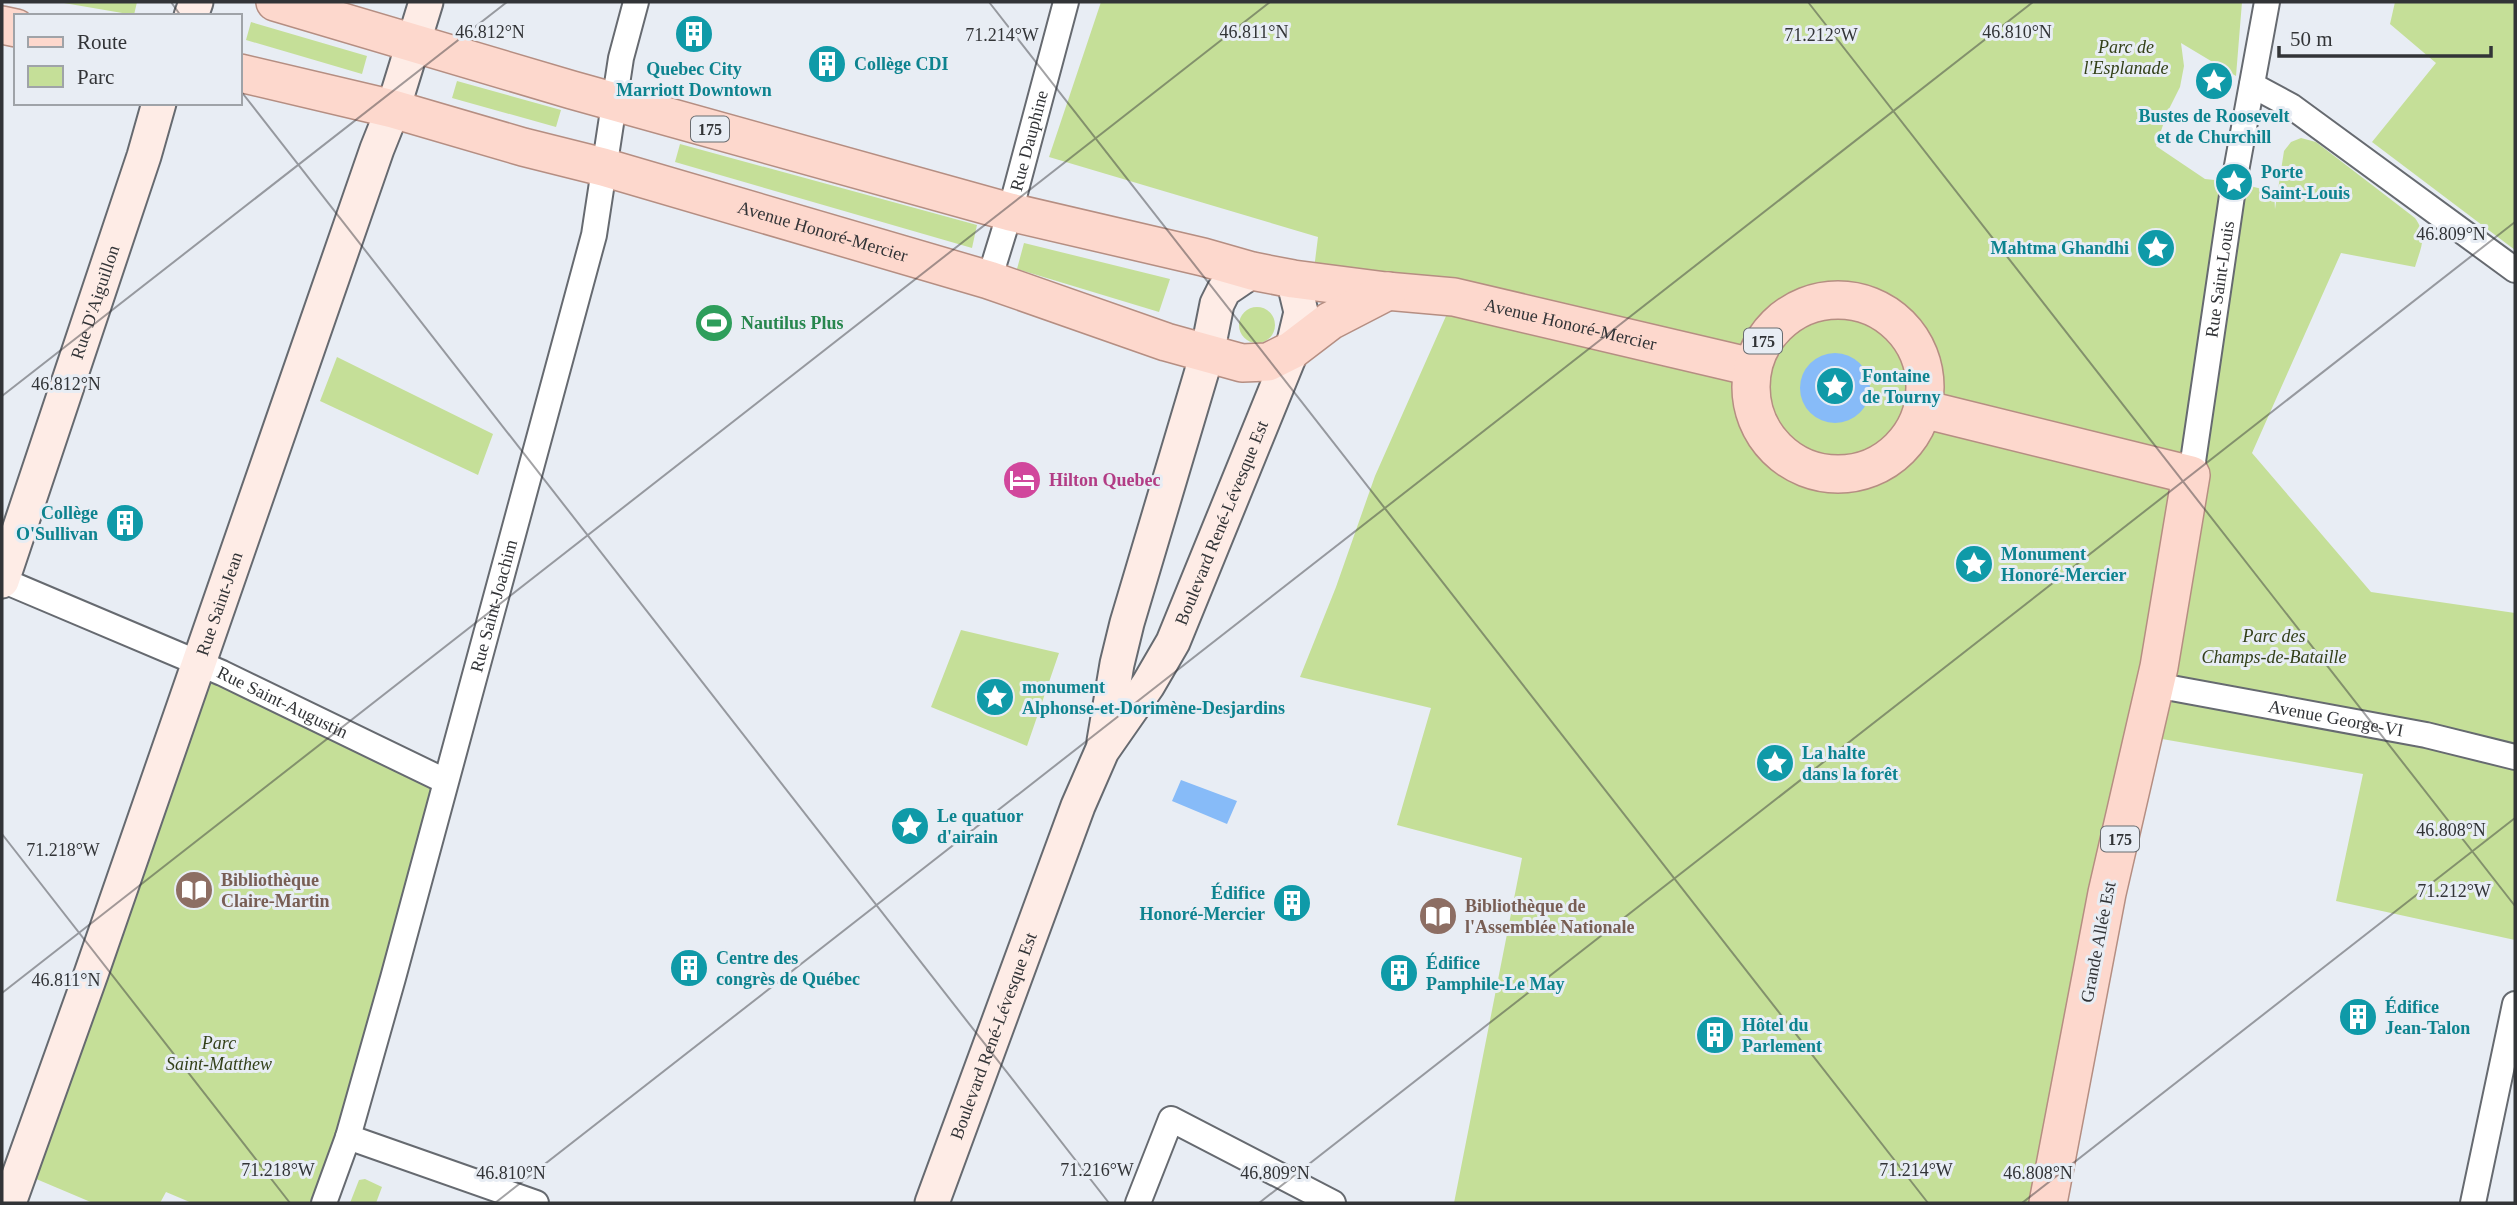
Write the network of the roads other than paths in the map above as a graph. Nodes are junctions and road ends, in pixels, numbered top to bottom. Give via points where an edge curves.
1 (275, 2) edge
2 (426, 2) edge
3 (636, 2) edge
4 (1066, 2) edge
5 (2267, 2) edge
6 (411, 43) junction
7 (242, 73) edge
8 (2252, 85) junction
9 (614, 102) junction
10 (158, 105) edge
11 (393, 108) junction
12 (603, 167) junction
13 (1010, 212) junction
14 (2515, 270) edge
15 (1252, 271) junction
16 (1293, 279) junction
17 (989, 280) junction
18 (1388, 291) junction
19 (1292, 350) junction
20 (1207, 355) junction
21 (1752, 367) junction
22 (1923, 409) junction
23 (2191, 475) junction
24 (2, 580) edge
25 (198, 663) junction
26 (2155, 685) junction
27 (1102, 751) junction
28 (2515, 757) edge
29 (445, 781) junction
30 (2515, 1004) edge
31 (348, 1137) junction
32 (9, 1203) edge
33 (324, 1203) edge
34 (536, 1203) edge
35 (932, 1203) edge
36 (1138, 1203) edge
37 (1333, 1203) edge
38 (2048, 1203) edge
39 (2473, 1203) edge

1 - 6 main road, Avenue Honoré-Mercier / 175
2 - 6 main road, Rue Saint-Jean
3 - 9 street, Rue Saint-Joachim
4 - 13 street, Rue Dauphine
5 - 8 street, Rue Saint-Louis
6 - 9 main road, Avenue Honoré-Mercier / 175
6 - 11 main road, Rue Saint-Jean
7 - 11 main road, Avenue Honoré-Mercier
8 - 14 street via 2291,106
8 - 23 street, Rue Saint-Louis
9 - 12 street, Rue Saint-Joachim
9 - 13 main road, Avenue Honoré-Mercier / 175
10 - 24 main road, Rue D'Aiguillon
11 - 12 main road, Avenue Honoré-Mercier
11 - 25 main road, Rue Saint-Jean
12 - 17 main road, Avenue Honoré-Mercier
12 - 29 street, Rue Saint-Joachim via 594,235
13 - 15 main road, Avenue Honoré-Mercier / 175
13 - 17 street, Rue Dauphine
15 - 16 main road, Avenue Honoré-Mercier / 175
15 - 20 main road, Boulevard René-Lévesque Est via 1224,290
16 - 18 main road, Avenue Honoré-Mercier / 175
16 - 19 main road, Boulevard René-Lévesque Est via 1301,312
17 - 20 main road, Avenue Honoré-Mercier
18 - 19 main road, Avenue Honoré-Mercier via 1330,321
18 - 21 main road, Avenue Honoré-Mercier / 175 via 1454,297
19 - 20 main road, Avenue Honoré-Mercier via 1268,362 1242,363
19 - 27 main road, Boulevard René-Lévesque Est via 1173,642
20 - 27 main road, Boulevard René-Lévesque Est via 1124,636
21 - 22 main road, 175 via 1750,394 1757,422 1772,445 1794,463 1820,473 1847,474 1873,468 1895,454
21 - 22 main road, 175 via 1777,324 1798,309 1821,301 1854,300 1875,307 1900,325 1918,350 1926,379
22 - 23 main road
23 - 26 main road, Grande Allée Est / 175
24 - 25 street, Rue Saint-Augustin
25 - 29 street, Rue Saint-Augustin
25 - 32 main road, Rue Saint-Jean
26 - 28 street, Avenue George-VI via 2426,735
26 - 38 main road, Grande Allée Est / 175 via 2107,894
27 - 35 main road, Boulevard René-Lévesque Est
29 - 31 street, Rue Saint-Joachim
30 - 39 street
31 - 33 street, Rue Saint-Joachim
31 - 34 street
36 - 37 street via 1171,1119

